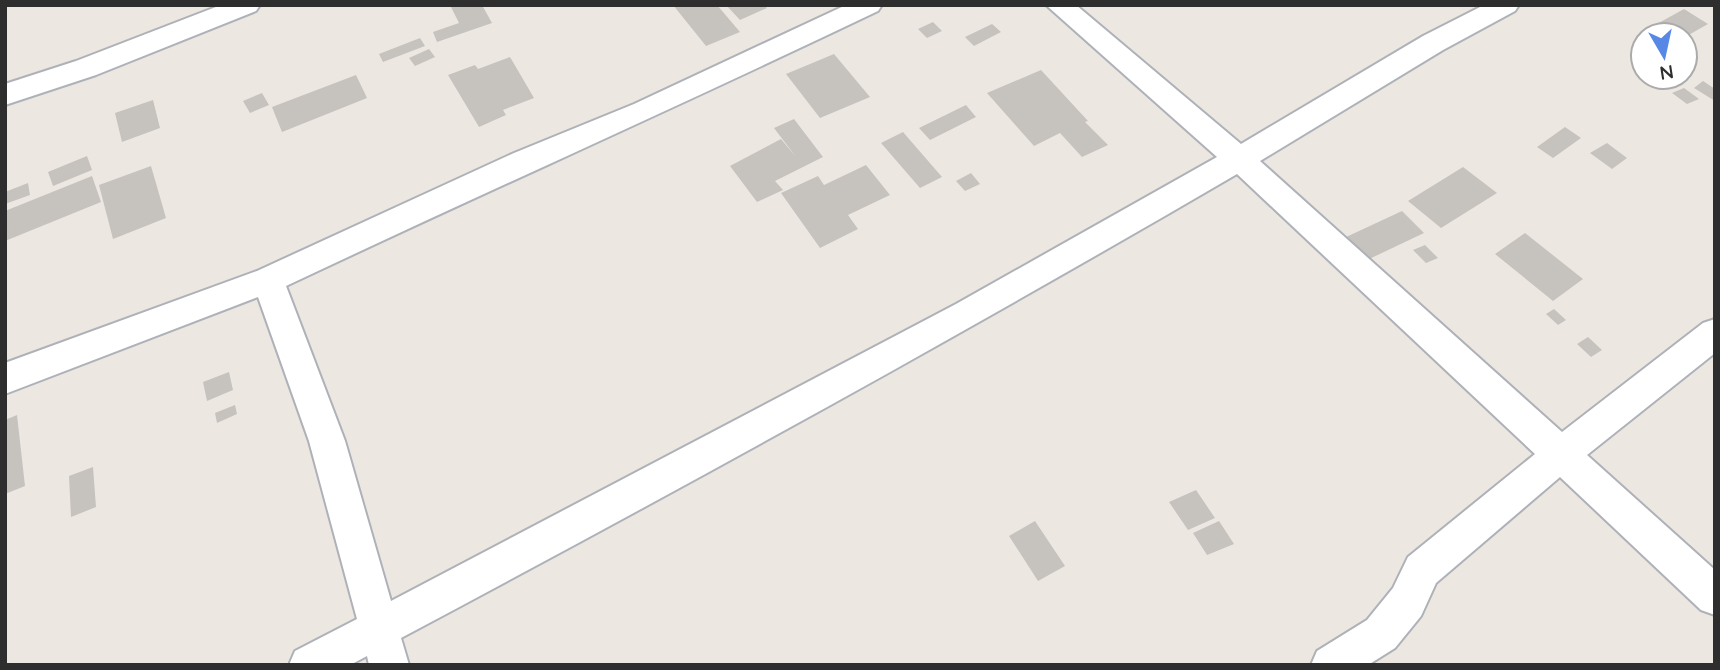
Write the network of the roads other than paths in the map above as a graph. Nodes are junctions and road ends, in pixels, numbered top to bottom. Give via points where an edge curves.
1 (247, 5) edge
2 (869, 5) edge
3 (1059, 5) edge
4 (1506, 5) edge
5 (5, 95) edge
6 (1239, 159) junction
7 (268, 280) junction
8 (1715, 333) edge
9 (5, 379) edge
10 (1560, 456) junction
11 (1715, 596) edge
12 (379, 628) junction
13 (309, 665) edge
14 (388, 665) edge
15 (1331, 665) edge

1 - 5 street
2 - 7 street
3 - 6 street
4 - 6 street via 1433,43
6 - 10 street
6 - 12 street via 968,314
7 - 9 street
7 - 12 street via 327,441
8 - 10 street
10 - 11 street
10 - 15 street via 1422,570 1407,602 1381,634
12 - 13 street
12 - 14 street

